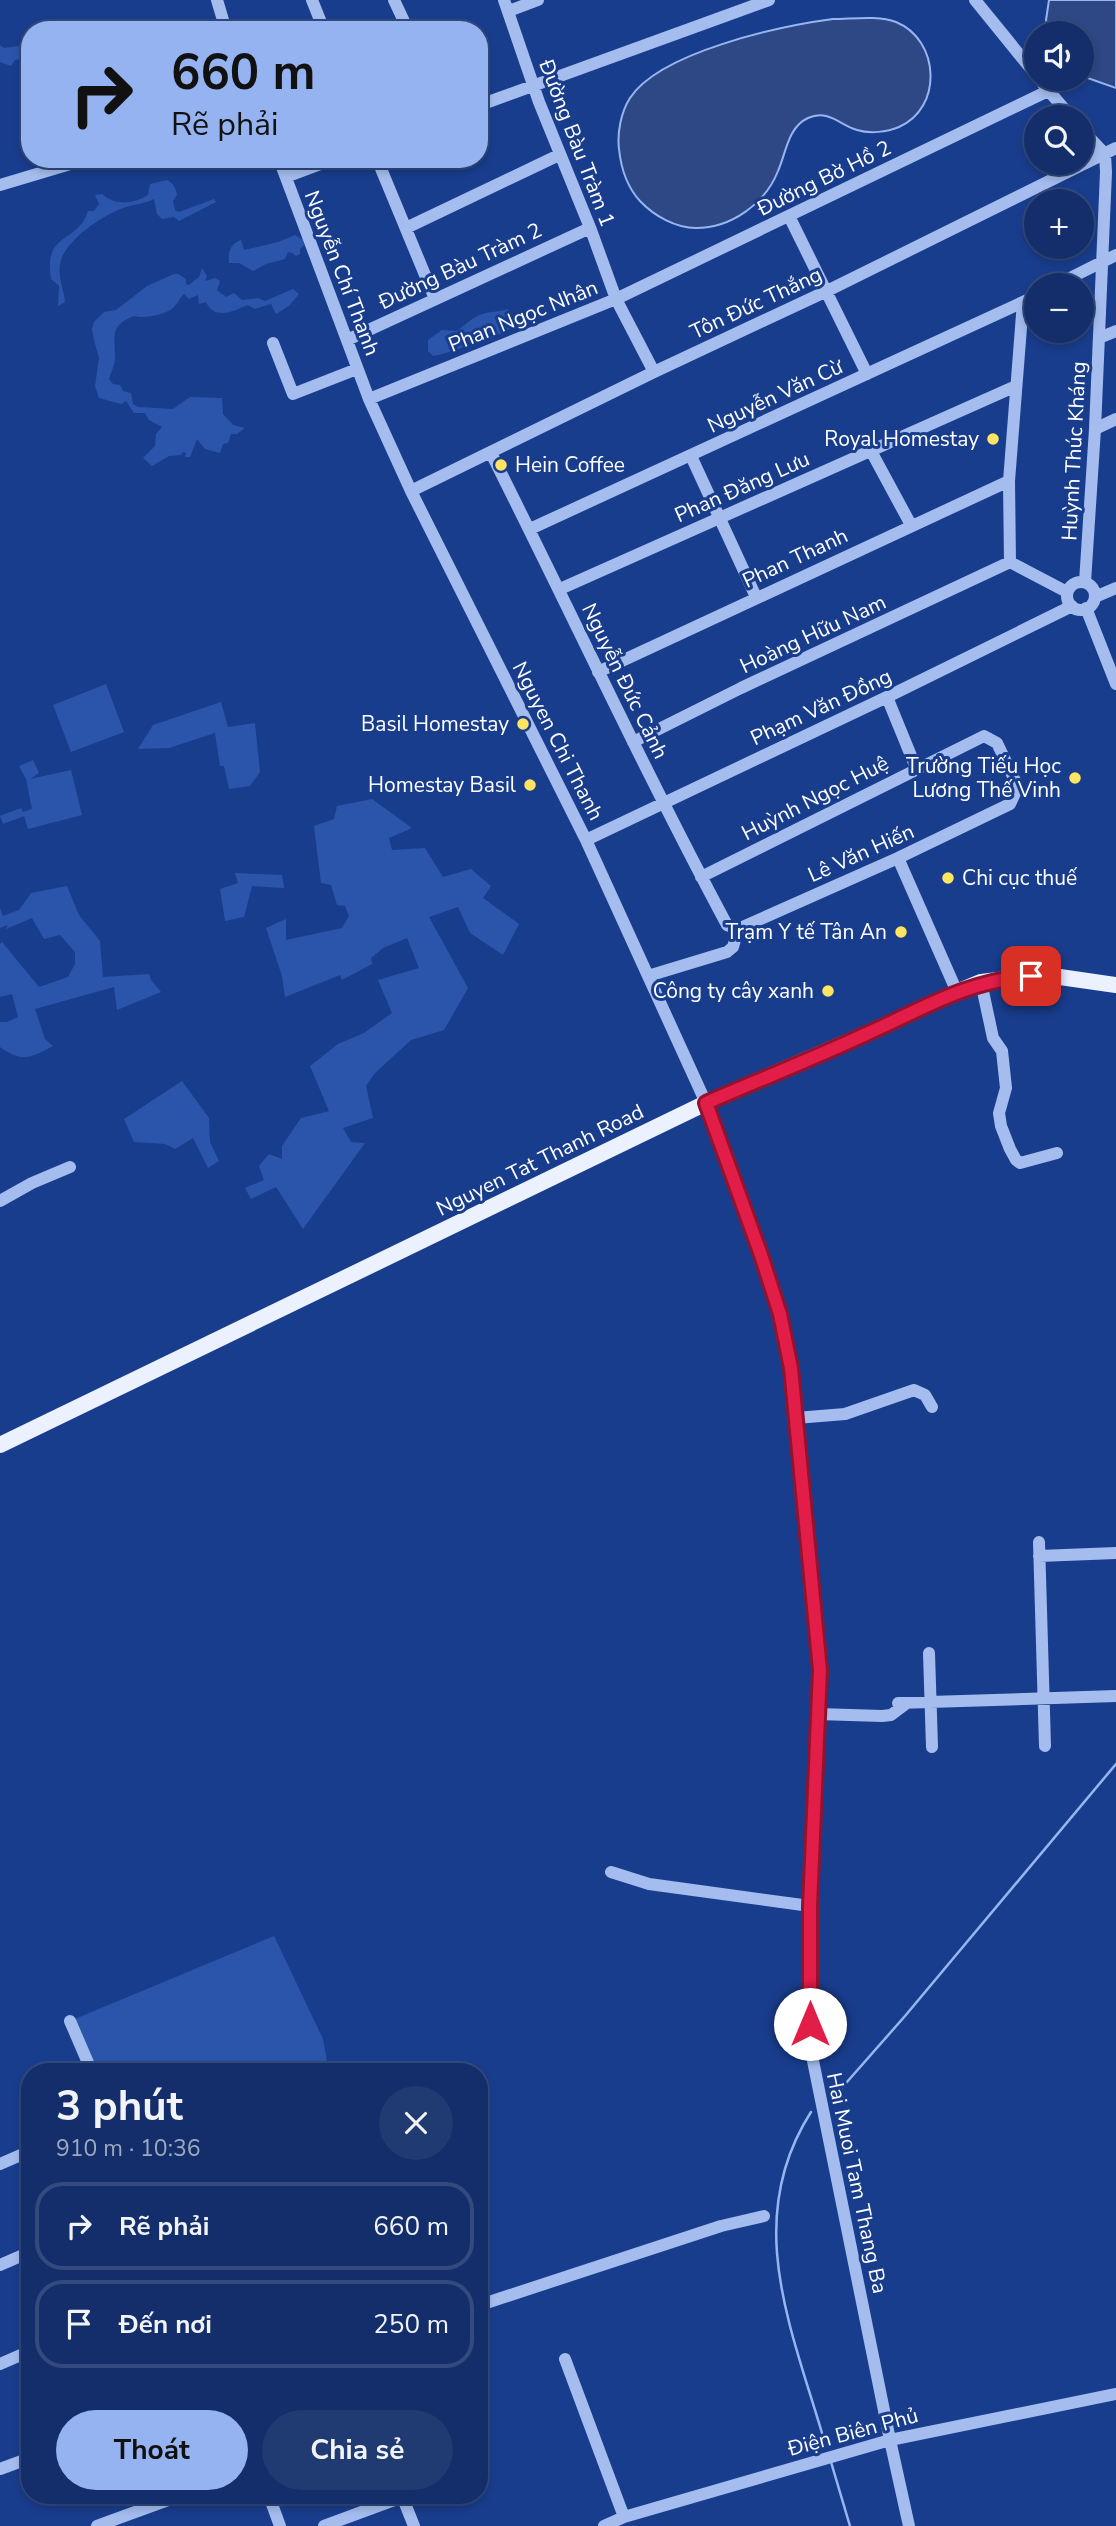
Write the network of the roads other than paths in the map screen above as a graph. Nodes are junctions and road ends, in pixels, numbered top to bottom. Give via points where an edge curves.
1 (217, 0) edge
2 (312, 0) edge
3 (394, 0) edge
4 (538, 0) edge
5 (769, 0) edge
6 (975, 0) edge
7 (506, 5) edge
8 (223, 21) edge
9 (320, 21) edge
10 (404, 21) edge
11 (1024, 61) edge
12 (533, 86) junction
13 (1048, 91) joint
14 (488, 102) edge
15 (1060, 105) edge
16 (1094, 139) edge
17 (1111, 151) edge
18 (559, 155) junction
19 (57, 168) edge
20 (282, 168) edge
21 (310, 168) edge
22 (381, 168) edge
23 (286, 177) junction
24 (0, 185) edge
25 (789, 216) junction
26 (406, 228) junction
27 (590, 228) junction
28 (1110, 258) edge
29 (1080, 273) edge
30 (827, 291) junction
31 (435, 299) junction
32 (616, 299) junction
33 (1023, 302) joint
34 (1116, 331) edge
35 (1100, 338) junction
36 (347, 340) junction
37 (274, 343) dead end
38 (357, 369) junction
39 (654, 372) junction
40 (867, 374) junction
41 (1016, 386) junction
42 (369, 399) junction
43 (1116, 419) edge
44 (1095, 429) junction
45 (871, 451) junction
46 (491, 453) junction
47 (691, 456) junction
48 (1009, 481) junction
49 (411, 491) junction
50 (719, 518) junction
51 (911, 525) junction
52 (530, 529) junction
53 (1010, 562) junction
54 (1085, 582) junction
55 (1116, 588) edge
56 (560, 589) junction
57 (1067, 592) junction
58 (756, 597) junction
59 (1095, 597) junction
60 (1072, 606) junction
61 (1086, 608) junction
62 (598, 672) junction
63 (1116, 684) edge
64 (887, 697) junction
65 (633, 742) junction
66 (916, 768) junction
67 (662, 804) junction
68 (1010, 804) joint
69 (586, 839) junction
70 (898, 858) junction
71 (701, 877) junction
72 (732, 927) junction
73 (648, 976) junction
74 (981, 982) junction
75 (1116, 985) edge
76 (957, 992) junction
77 (706, 1103) junction
78 (1057, 1153) dead end
79 (70, 1167) dead end
80 (0, 1201) edge
81 (932, 1406) dead end
82 (796, 1418) junction
83 (0, 1445) edge
84 (1039, 1542) dead end
85 (1116, 1553) edge
86 (1040, 1556) junction
87 (929, 1653) dead end
88 (1116, 1696) edge
89 (1044, 1699) junction
90 (931, 1702) junction
91 (818, 1714) junction
92 (1045, 1746) dead end
93 (932, 1747) dead end
94 (611, 1872) dead end
95 (810, 1906) junction
96 (70, 2021) dead end
97 (88, 2063) edge
98 (21, 2155) edge
99 (0, 2164) edge
100 (764, 2216) dead end
101 (21, 2256) edge
102 (0, 2265) edge
103 (488, 2302) edge
104 (21, 2355) edge
105 (565, 2359) dead end
106 (0, 2364) edge
107 (1116, 2394) edge
108 (890, 2440) junction
109 (21, 2461) edge
110 (0, 2469) edge
111 (157, 2504) edge
112 (272, 2504) edge
113 (382, 2504) edge
114 (406, 2504) edge
115 (624, 2517) junction
116 (97, 2526) edge
117 (280, 2526) edge
118 (324, 2526) edge
119 (414, 2526) edge
120 (604, 2526) edge
121 (909, 2526) edge

1 - 8 street
2 - 9 street
3 - 10 street
4 - 7 street
5 - 12 street
6 - 11 street
7 - 12 street, Đường Bàu Tràm 1
12 - 14 street
12 - 18 street, Đường Bàu Tràm 1
13 - 15 street
13 - 25 street, Đường Bờ Hồ 2
16 - 17 street
17 - 28 street, Huỳnh Thúc Kháng
17 - 30 street, Tôn Đức Thắng
18 - 26 street
18 - 27 street, Đường Bàu Tràm 1
19 - 24 street
20 - 23 street, Nguyễn Chí Thanh
21 - 23 street
22 - 26 street
23 - 36 street, Nguyễn Chí Thanh
25 - 30 street
25 - 32 street, Đường Bờ Hồ 2
26 - 31 street
27 - 31 street, Đường Bàu Tràm 2
27 - 32 street, Đường Bàu Tràm 1
28 - 29 street
28 - 35 street, Huỳnh Thúc Kháng
30 - 39 street, Tôn Đức Thắng
30 - 40 street
31 - 36 street, Đường Bàu Tràm 2
32 - 39 street, Phan Ngọc Nhân
32 - 42 street, Phan Ngọc Nhân
33 - 40 street, Nguyễn Văn Cừ
33 - 41 street
34 - 35 street
35 - 44 street, Huỳnh Thúc Kháng
36 - 38 street, Nguyễn Chí Thanh
37 - 38 street via 293,394
38 - 42 street, Nguyễn Chí Thanh
39 - 46 street, Tôn Đức Thắng
40 - 47 street, Nguyễn Văn Cừ
41 - 45 street, Phan Đăng Lưu
41 - 48 street
42 - 49 street, Nguyen Chi Thanh
43 - 44 street
44 - 54 street, Huỳnh Thúc Kháng
45 - 50 street, Phan Đăng Lưu
45 - 51 street
46 - 49 street, Tôn Đức Thắng
46 - 52 street, Nguyễn Đức Cảnh
47 - 50 street
47 - 52 street, Nguyễn Văn Cừ
48 - 51 street, Phan Thanh
48 - 53 street
49 - 69 street, Nguyen Chi Thanh
50 - 56 street, Phan Đăng Lưu
50 - 58 street
51 - 58 street, Phan Thanh
52 - 56 street, Nguyễn Đức Cảnh
53 - 57 street
53 - 65 street, Hoàng Hữu Nam
54 - 57 street via 1075,583
54 - 59 street
55 - 59 street
56 - 62 street, Nguyễn Đức Cảnh
57 - 60 street
58 - 62 street, Phan Thanh
59 - 61 street
60 - 61 street
60 - 64 street, Phạm Văn Đồng
61 - 63 street
62 - 65 street, Nguyễn Đức Cảnh
64 - 66 street
64 - 67 street, Phạm Văn Đồng
65 - 67 street, Nguyễn Đức Cảnh
66 - 68 street, Huỳnh Ngọc Huệ via 985,736 997,743 1018,787
66 - 71 street, Huỳnh Ngọc Huệ
67 - 69 street, Phạm Văn Đồng
67 - 71 street, Nguyễn Đức Cảnh
68 - 70 street, Lê Văn Hiến
69 - 73 street, Nguyen Chi Thanh
70 - 72 street, Lê Văn Hiến
70 - 76 street
71 - 72 street, Nguyễn Đức Cảnh
72 - 73 street via 734,944 729,952
73 - 77 street, Nguyen Chi Thanh
74 - 75 main road, Nguyen Tat Thanh Road via 1053,976
74 - 76 main road, Nguyen Tat Thanh Road
74 - 78 street via 993,1038 1002,1051 1006,1088 999,1113 1006,1141 1020,1163
76 - 77 main road, Nguyen Tat Thanh Road
77 - 82 street, Hai Muoi Tam Thang Ba via 780,1314
77 - 83 main road, Nguyen Tat Thanh Road
79 - 80 street
81 - 82 street via 925,1395 914,1390 845,1414
82 - 91 street, Hai Muoi Tam Thang Ba via 820,1670
84 - 86 street
85 - 86 street
86 - 89 street
87 - 90 street
88 - 89 street
89 - 90 street
89 - 92 street
90 - 91 street via 903,1703 882,1716
90 - 93 street
91 - 95 street, Hai Muoi Tam Thang Ba
94 - 95 street via 649,1884
95 - 108 street, Hai Muoi Tam Thang Ba via 810,2046
96 - 97 street
98 - 99 street
100 - 103 street via 720,2226
101 - 102 street
104 - 106 street
105 - 115 street
107 - 108 street, Điện Biên Phủ
108 - 115 street, Điện Biên Phủ
108 - 121 street, Hai Muoi Tam Thang Ba
109 - 110 street
111 - 116 street
112 - 117 street
113 - 118 street
114 - 119 street
115 - 120 street, Điện Biên Phủ

